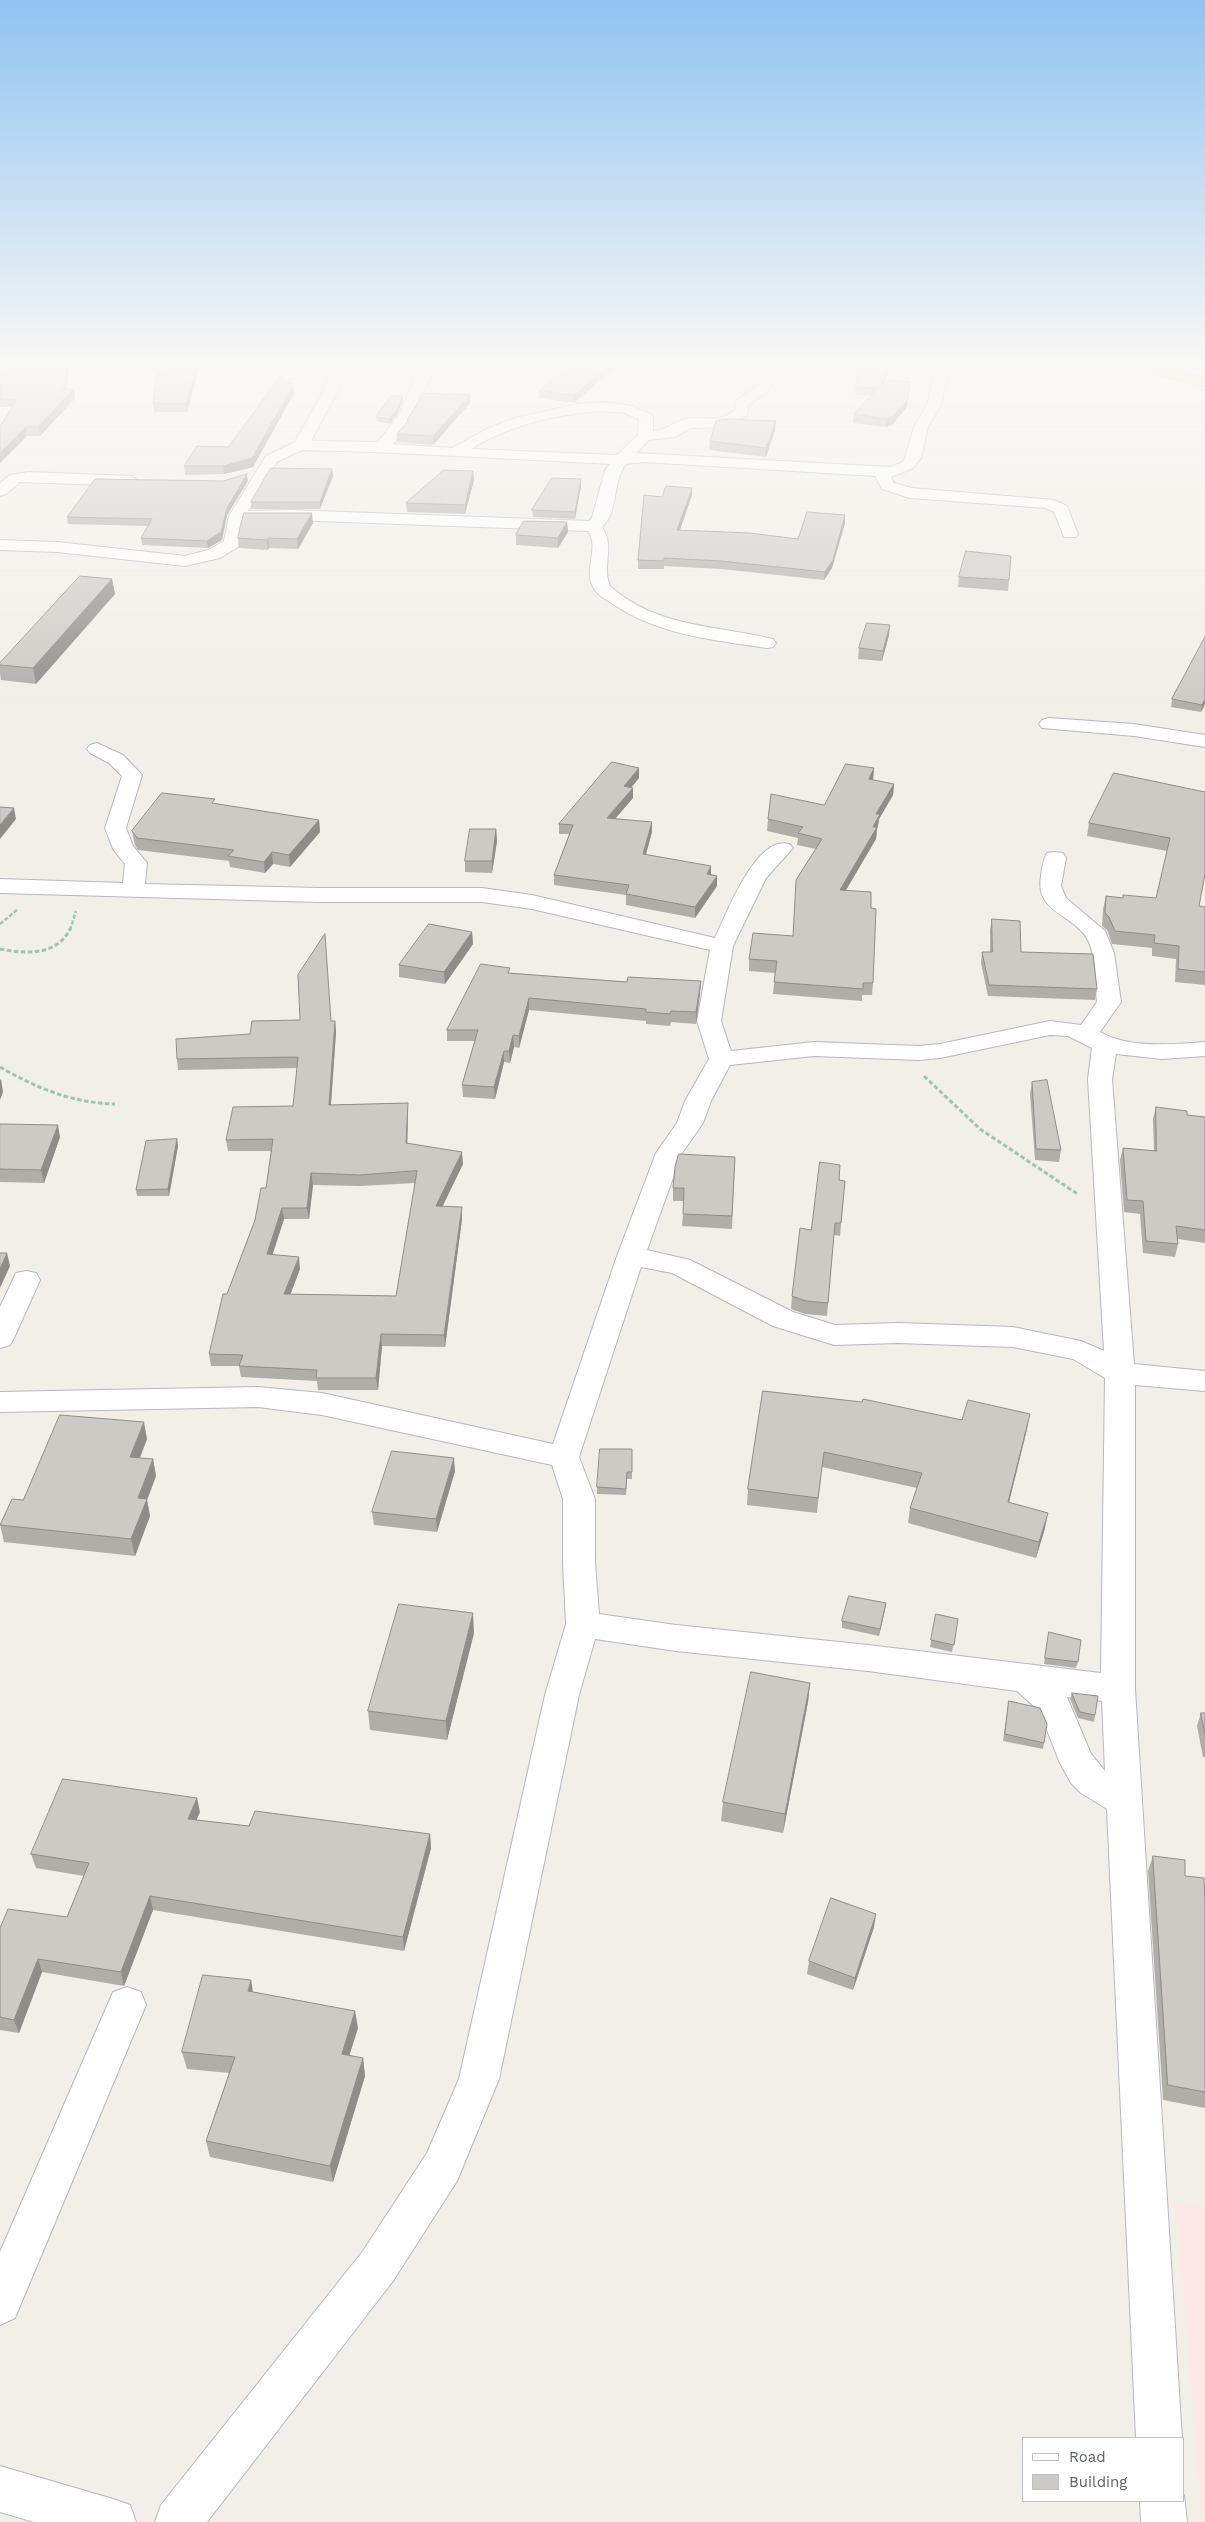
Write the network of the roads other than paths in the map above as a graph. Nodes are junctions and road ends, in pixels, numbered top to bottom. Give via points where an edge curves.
1 (15, 479) edge
2 (78, 479) edge
3 (260, 479) edge
4 (611, 479) edge
5 (885, 479) edge
6 (145, 481) edge
7 (0, 491) edge
8 (237, 516) junction
9 (592, 526) junction
10 (1070, 534) dead end
11 (0, 545) edge
12 (767, 643) dead end
13 (1049, 724) dead end
14 (1205, 741) edge
15 (97, 749) dead end
16 (782, 848) dead end
17 (1055, 858) dead end
18 (0, 886) edge
19 (133, 890) junction
20 (722, 946) junction
21 (1096, 1040) junction
22 (1205, 1049) edge
23 (721, 1059) junction
24 (631, 1256) junction
25 (26, 1280) dead end
26 (0, 1338) edge
27 (1120, 1373) junction
28 (1205, 1382) edge
29 (0, 1402) edge
30 (564, 1457) junction
31 (583, 1624) junction
32 (1028, 1679) junction
33 (1118, 1689) junction
34 (1124, 1801) junction
35 (128, 2005) dead end
36 (0, 2304) edge
37 (1159, 2437) edge
38 (0, 2489) edge
39 (1163, 2502) edge
40 (113, 2522) edge
41 (178, 2522) edge
42 (1164, 2522) edge

1 - 7 street
2 - 6 street
3 - 8 street
4 - 9 street via 600,520
5 - 10 street via 888,486 910,493 1048,503 1061,510
8 - 9 street
8 - 11 street via 232,543 214,554 185,561 57,547
9 - 12 street via 601,536 603,553 596,572 601,587 631,611 659,624
13 - 14 street via 1134,730
15 - 19 street via 116,759 132,775 114,827 121,848 136,863
16 - 20 street via 756,875
17 - 21 street via 1050,886 1056,901 1094,931 1103,953 1110,1002
18 - 19 street
19 - 20 street via 320,895 482,894 532,902
20 - 23 street via 709,1021
21 - 22 street via 1162,1052
21 - 23 street via 1070,1029 1050,1028 919,1053 814,1049
21 - 27 street
23 - 24 street via 690,1123 669,1153
24 - 27 street via 680,1266 783,1319 834,1335 898,1333 1013,1337 1081,1351
24 - 30 street
25 - 26 street
27 - 28 street
27 - 33 street
29 - 30 street via 267,1398 322,1404
30 - 31 street via 579,1499
31 - 32 street via 631,1633 898,1661
31 - 41 street via 562,1695 479,2079 442,2167 378,2266
32 - 33 street
32 - 34 street via 1052,1702 1083,1775 1106,1794
33 - 34 street
34 - 37 street
35 - 36 street
38 - 40 street
39 - 42 street

